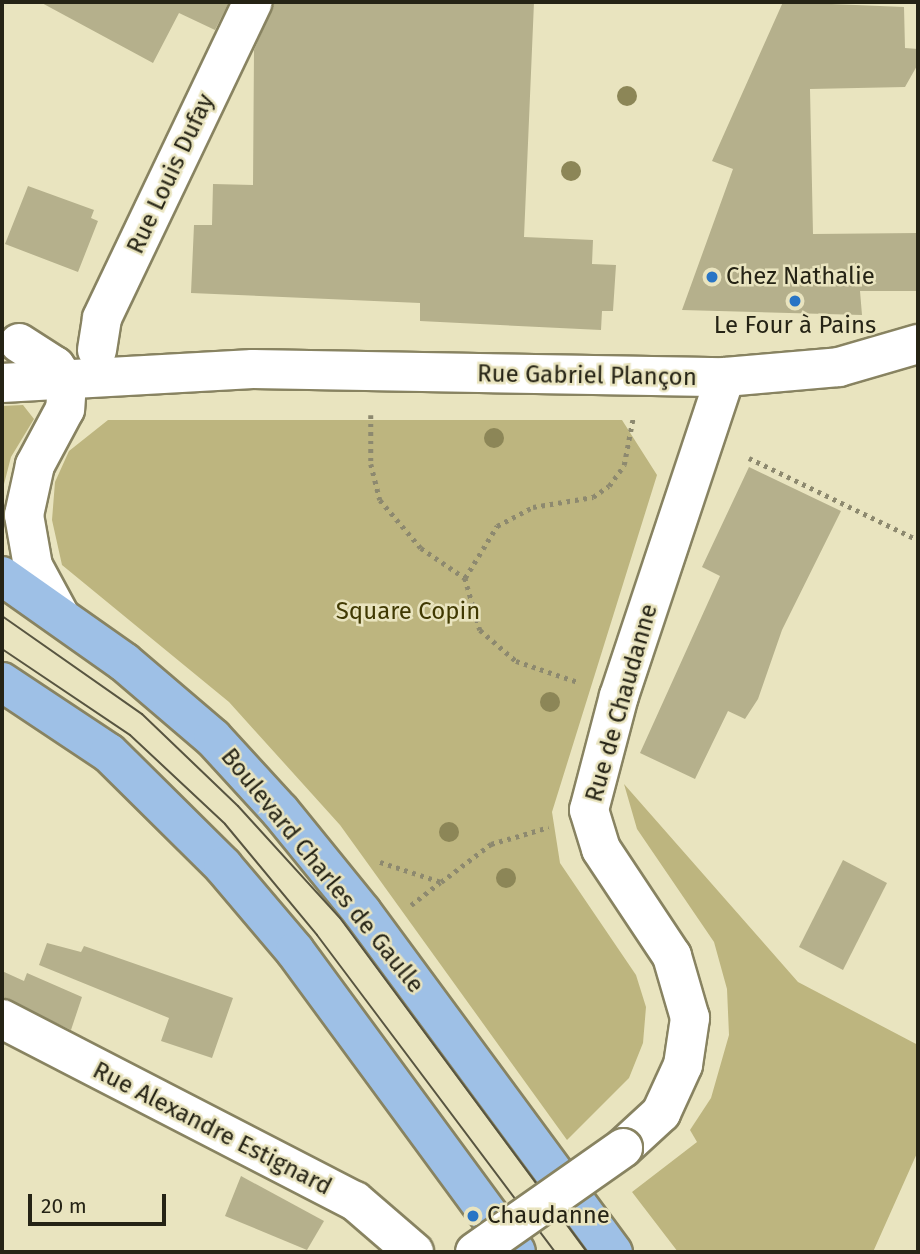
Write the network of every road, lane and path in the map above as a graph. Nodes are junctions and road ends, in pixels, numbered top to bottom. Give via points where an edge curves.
1 (253, 2) edge
2 (10, 343) edge
3 (918, 344) edge
4 (97, 349) junction
5 (253, 369) junction
6 (725, 377) junction
7 (2, 383) edge
8 (67, 383) junction
9 (635, 411) dead end
10 (371, 415) dead end
11 (749, 458) dead end
12 (918, 540) edge
13 (2, 576) edge
14 (466, 578) junction
15 (59, 614) junction
16 (2, 682) edge
17 (593, 687) dead end
18 (557, 825) dead end
19 (375, 860) dead end
20 (441, 882) junction
21 (405, 910) dead end
22 (2, 1020) edge
23 (414, 1252) edge
24 (475, 1252) edge
25 (516, 1252) edge
26 (613, 1252) edge

1 - 4 street, Rue Louis Dufay via 102,318
2 - 4 street, Rue Gabriel Plançon
2 - 8 street via 55,366
3 - 6 street, Rue Gabriel Plançon via 839,367
4 - 5 street, Rue Gabriel Plançon
5 - 6 street, Rue Gabriel Plançon
5 - 8 street, Rue Gabriel Plançon
6 - 24 street, Rue de Chaudanne, bridge via 619,696 589,810 601,849 671,957 690,1018 683,1065 661,1113 623,1148
7 - 8 street, Rue Gabriel Plançon
8 - 15 street via 65,409 35,466 24,515 33,566
9 - 14 path via 624,466 609,486 593,497 533,507 497,526
10 - 14 path via 371,464 380,500 421,548
11 - 12 path
13 - 15 main road, Boulevard Charles de Gaulle
14 - 17 path via 480,630 489,638 516,661
15 - 26 main road, Boulevard Charles de Gaulle via 213,738 280,811 362,912
16 - 25 main road via 109,753 223,866 295,951
18 - 20 path via 491,844
19 - 20 path
20 - 21 path
22 - 23 street, Rue Alexandre Estignard via 355,1201

